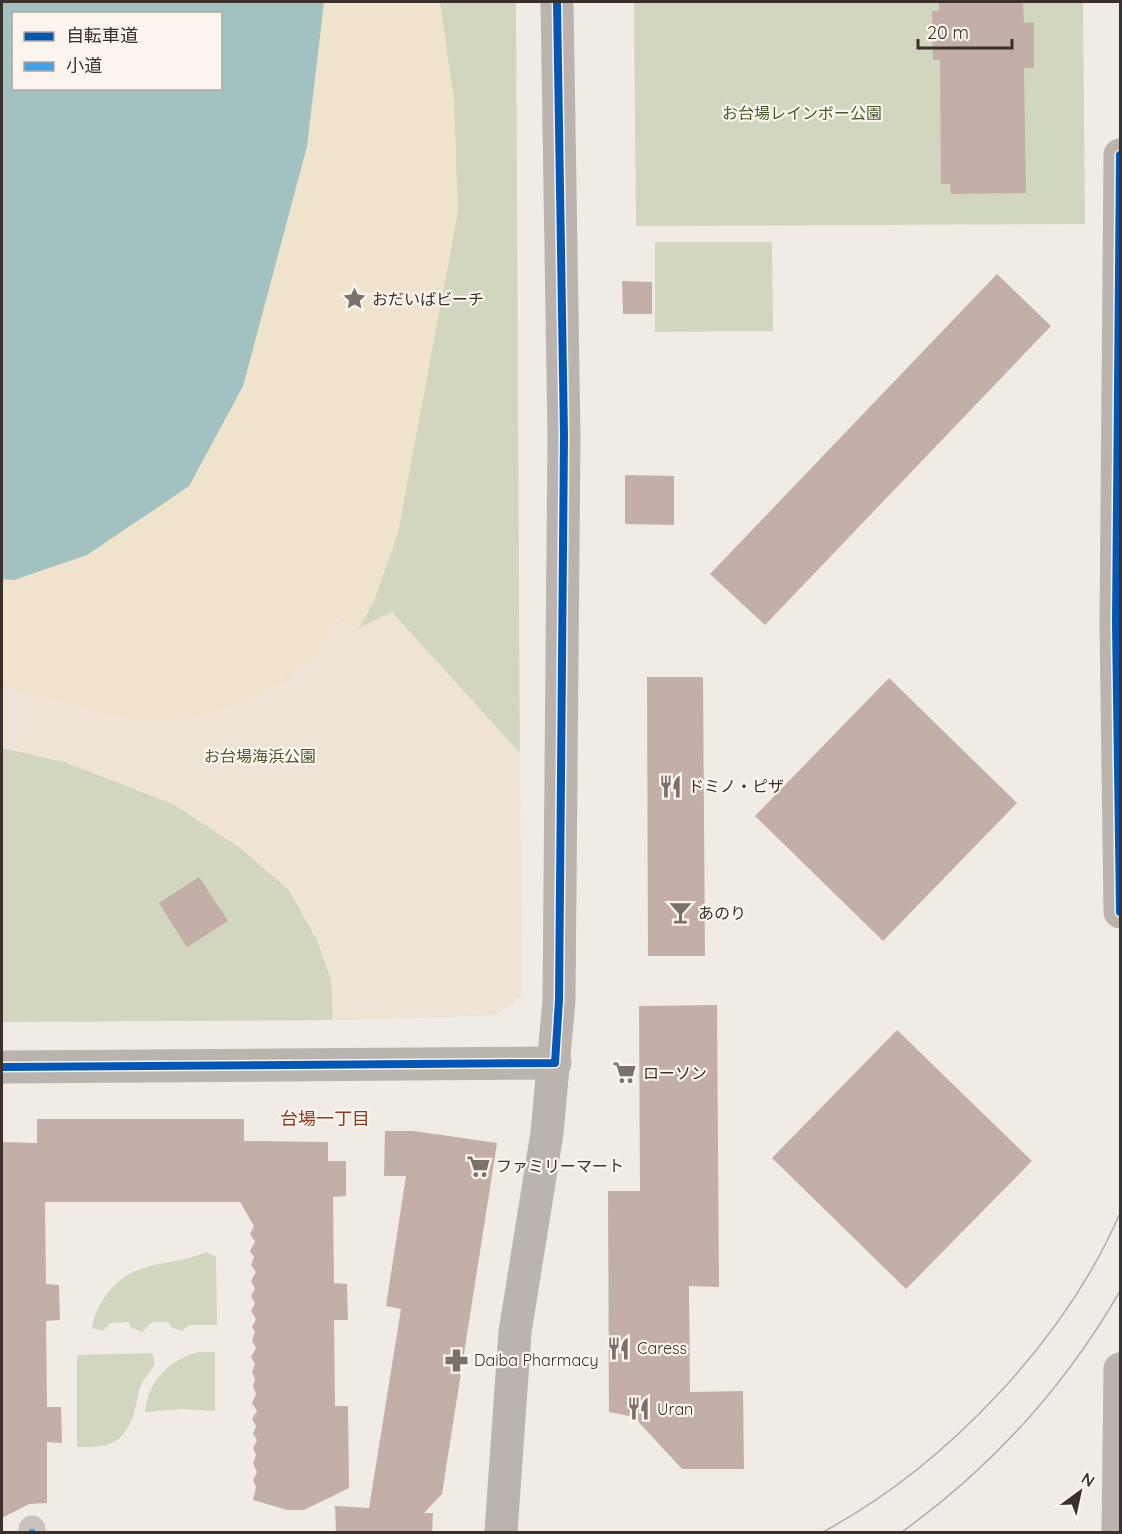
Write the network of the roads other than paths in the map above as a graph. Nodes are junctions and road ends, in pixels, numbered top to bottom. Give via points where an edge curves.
1 (557, 2) edge
2 (1120, 155) edge
3 (1120, 912) edge
4 (555, 1063) junction
5 (2, 1067) edge
6 (1120, 1369) edge
7 (501, 1533) edge
8 (1118, 1533) edge

1 - 4 street via 564,447 559,1000
2 - 3 street via 1116,622
4 - 5 street
4 - 7 street via 548,1133 515,1332
6 - 8 street

